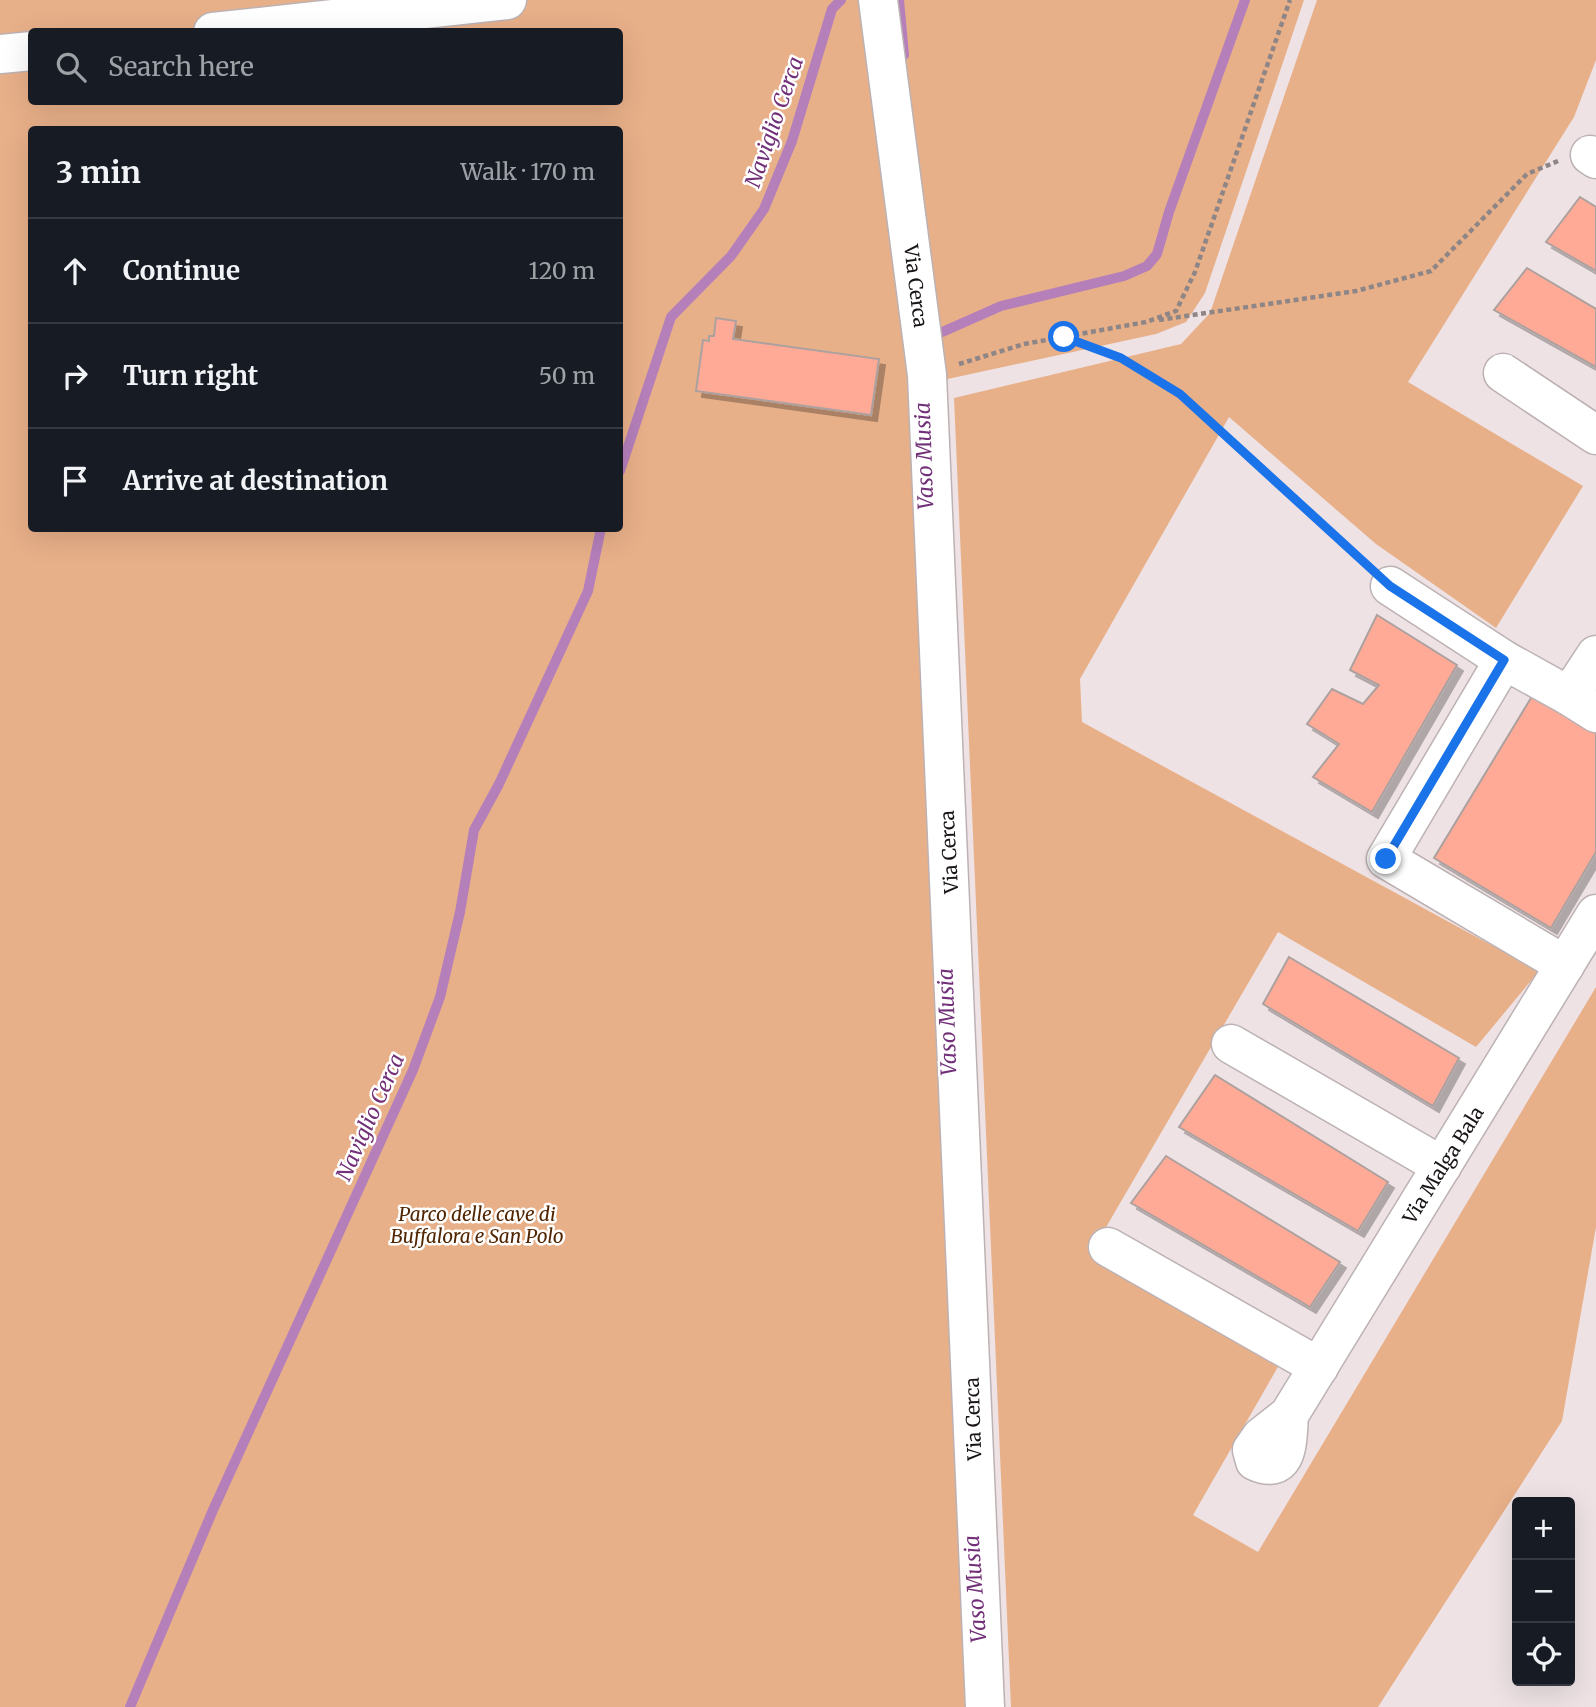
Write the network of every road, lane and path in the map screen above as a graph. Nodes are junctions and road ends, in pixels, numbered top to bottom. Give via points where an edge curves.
1 (506, 0) edge
2 (878, 0) edge
3 (1290, 0) edge
4 (250, 28) edge
5 (28, 51) edge
6 (0, 54) edge
7 (1593, 157) edge
8 (1146, 322) junction
9 (1064, 337) junction
10 (950, 367) dead end
11 (1503, 373) dead end
12 (1596, 435) edge
13 (1390, 586) joint
14 (1596, 655) edge
15 (1504, 660) junction
16 (1583, 705) edge
17 (1596, 914) edge
18 (1565, 965) junction
19 (1231, 1044) dead end
20 (1442, 1166) junction
21 (1108, 1247) dead end
22 (1319, 1367) junction
23 (1289, 1415) dead end
24 (985, 1707) edge

1 - 4 street
2 - 24 street, Via Cerca via 928,375
3 - 8 path via 1195,272 1176,312
5 - 6 street
7 - 8 path via 1569,157 1527,174 1431,271 1356,291
8 - 9 path
9 - 10 path
9 - 13 path via 1121,358 1180,394
11 - 12 street
13 - 15 street
14 - 16 street
15 - 16 street
15 - 18 street via 1386,859
17 - 18 street, Via Malga Bala
18 - 20 street, Via Malga Bala
19 - 20 street
20 - 22 street, Via Malga Bala
21 - 22 street
22 - 23 street, Via Malga Bala

